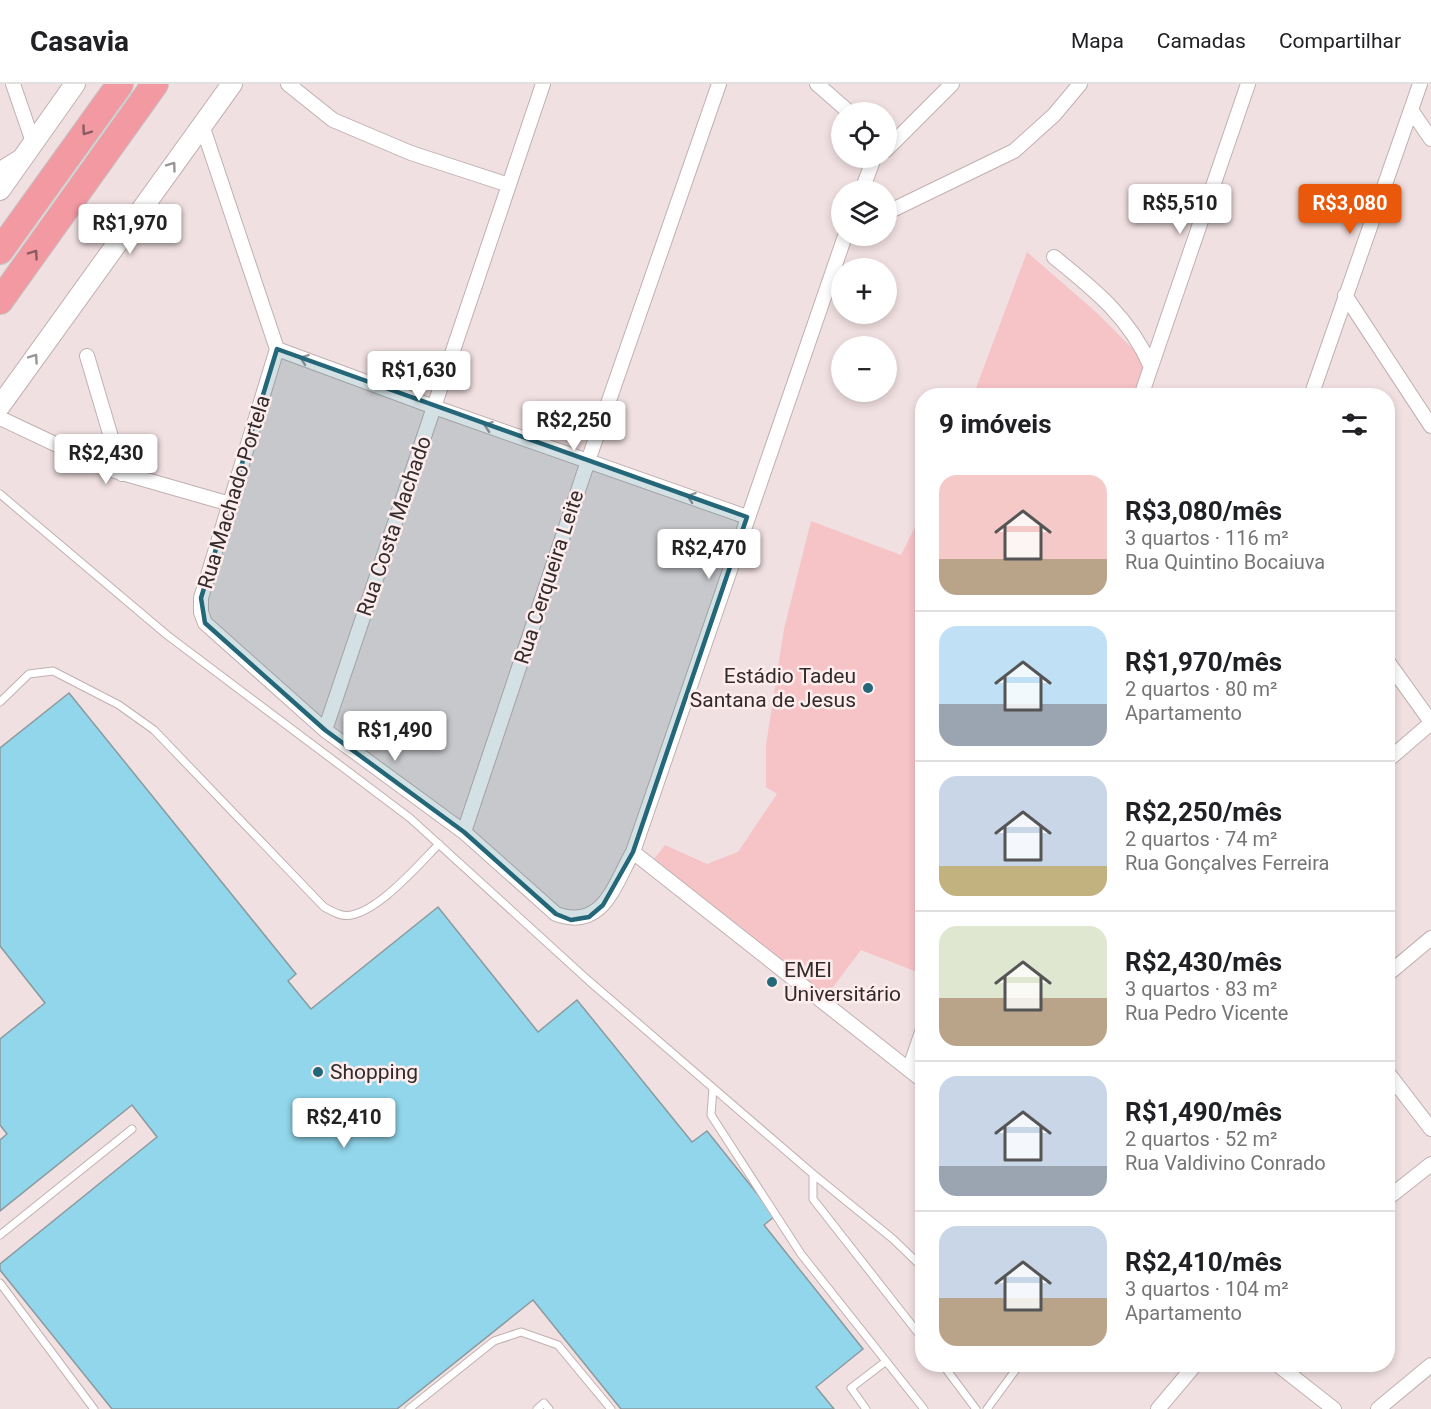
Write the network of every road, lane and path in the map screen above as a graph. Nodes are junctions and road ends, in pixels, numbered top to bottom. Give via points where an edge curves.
1 (13, 84) edge
2 (75, 84) edge
3 (120, 84) edge
4 (155, 84) edge
5 (232, 84) edge
6 (288, 84) edge
7 (543, 84) edge
8 (719, 84) edge
9 (817, 84) edge
10 (952, 84) edge
11 (1080, 84) edge
12 (1248, 84) edge
13 (1420, 84) edge
14 (838, 102) edge
15 (1411, 110) junction
16 (202, 125) junction
17 (897, 139) edge
18 (1431, 139) edge
19 (29, 148) junction
20 (0, 169) edge
21 (509, 185) junction
22 (0, 190) edge
23 (897, 208) edge
24 (842, 246) edge
25 (0, 251) edge
26 (1054, 257) dead end
27 (1345, 296) junction
28 (0, 302) edge
29 (277, 349) junction
30 (87, 356) dead end
31 (1151, 367) junction
32 (1144, 388) edge
33 (1314, 388) edge
34 (0, 406) edge
35 (434, 407) junction
36 (0, 418) edge
37 (1431, 426) edge
38 (588, 461) junction
39 (122, 474) junction
40 (0, 494) edge
41 (230, 504) junction
42 (747, 516) junction
43 (1395, 673) edge
44 (0, 702) edge
45 (1431, 723) edge
46 (325, 730) junction
47 (1395, 754) edge
48 (464, 832) junction
49 (439, 844) junction
50 (633, 852) junction
51 (1431, 938) edge
52 (1395, 968) edge
53 (915, 1052) edge
54 (909, 1070) junction
55 (915, 1075) edge
56 (1395, 1082) edge
57 (713, 1088) junction
58 (132, 1129) dead end
59 (1431, 1129) edge
60 (1431, 1164) edge
61 (813, 1174) junction
62 (1395, 1192) edge
63 (0, 1235) edge
64 (915, 1260) edge
65 (0, 1283) edge
66 (915, 1329) edge
67 (885, 1362) junction
68 (1431, 1365) edge
69 (948, 1372) edge
70 (1014, 1372) edge
71 (1189, 1372) edge
72 (1287, 1372) edge
73 (94, 1409) edge
74 (409, 1409) edge
75 (537, 1409) edge
76 (549, 1409) edge
77 (611, 1409) edge
78 (866, 1409) edge
79 (924, 1409) edge
80 (976, 1409) edge
81 (987, 1409) edge
82 (1158, 1409) edge
83 (1334, 1409) edge
84 (1378, 1409) edge

1 - 19 street
2 - 19 main road
3 -> 25 highway
28 -> 4 highway
5 - 16 main road
6 - 21 street via 333,120 411,153
7 - 21 street, Rua Costa Machado
8 - 38 street, Rua Cerqueira Leite
9 - 14 street
10 - 17 street
11 - 23 street via 1054,115 1014,151
12 - 31 street
13 - 15 street
15 - 18 street
15 - 27 street
16 - 29 street
34 -> 16 main road
19 - 20 street
19 - 22 main road
21 - 35 street, Rua Costa Machado
24 - 42 street
26 - 31 street via 1100,295 1140,341
27 - 33 street
27 - 37 street
35 -> 29 street
29 - 41 street, Rua Machado Portela
30 - 39 street
31 - 32 street
38 -> 35 street
35 - 46 street, Rua Costa Machado
36 - 39 street
42 -> 38 street
38 - 48 street, Rua Cerqueira Leite
39 - 41 street
40 - 49 lane via 167,635
41 - 46 street, Rua Machado Portela via 201,598 205,623
42 - 50 street
43 - 45 street
44 - 49 lane via 29,674 52,671 119,705 154,730 324,907 343,915 364,911 399,884
45 - 47 street
46 - 48 street
48 - 50 street via 556,914 572,920 589,917 603,905
49 - 57 lane
50 - 54 street
51 - 52 street
53 - 54 street
54 - 55 street
56 - 59 street
57 - 61 lane
57 - 67 lane via 711,1114 801,1254
58 - 63 lane
60 - 62 street
61 - 64 lane
61 - 66 lane via 813,1199
65 - 73 lane
67 - 78 lane via 851,1388
67 - 79 lane
68 - 84 street
69 - 80 lane
70 - 81 lane
71 - 82 street
72 - 83 street
74 - 77 lane via 494,1341 521,1332 558,1345
75 - 76 lane via 544,1403

